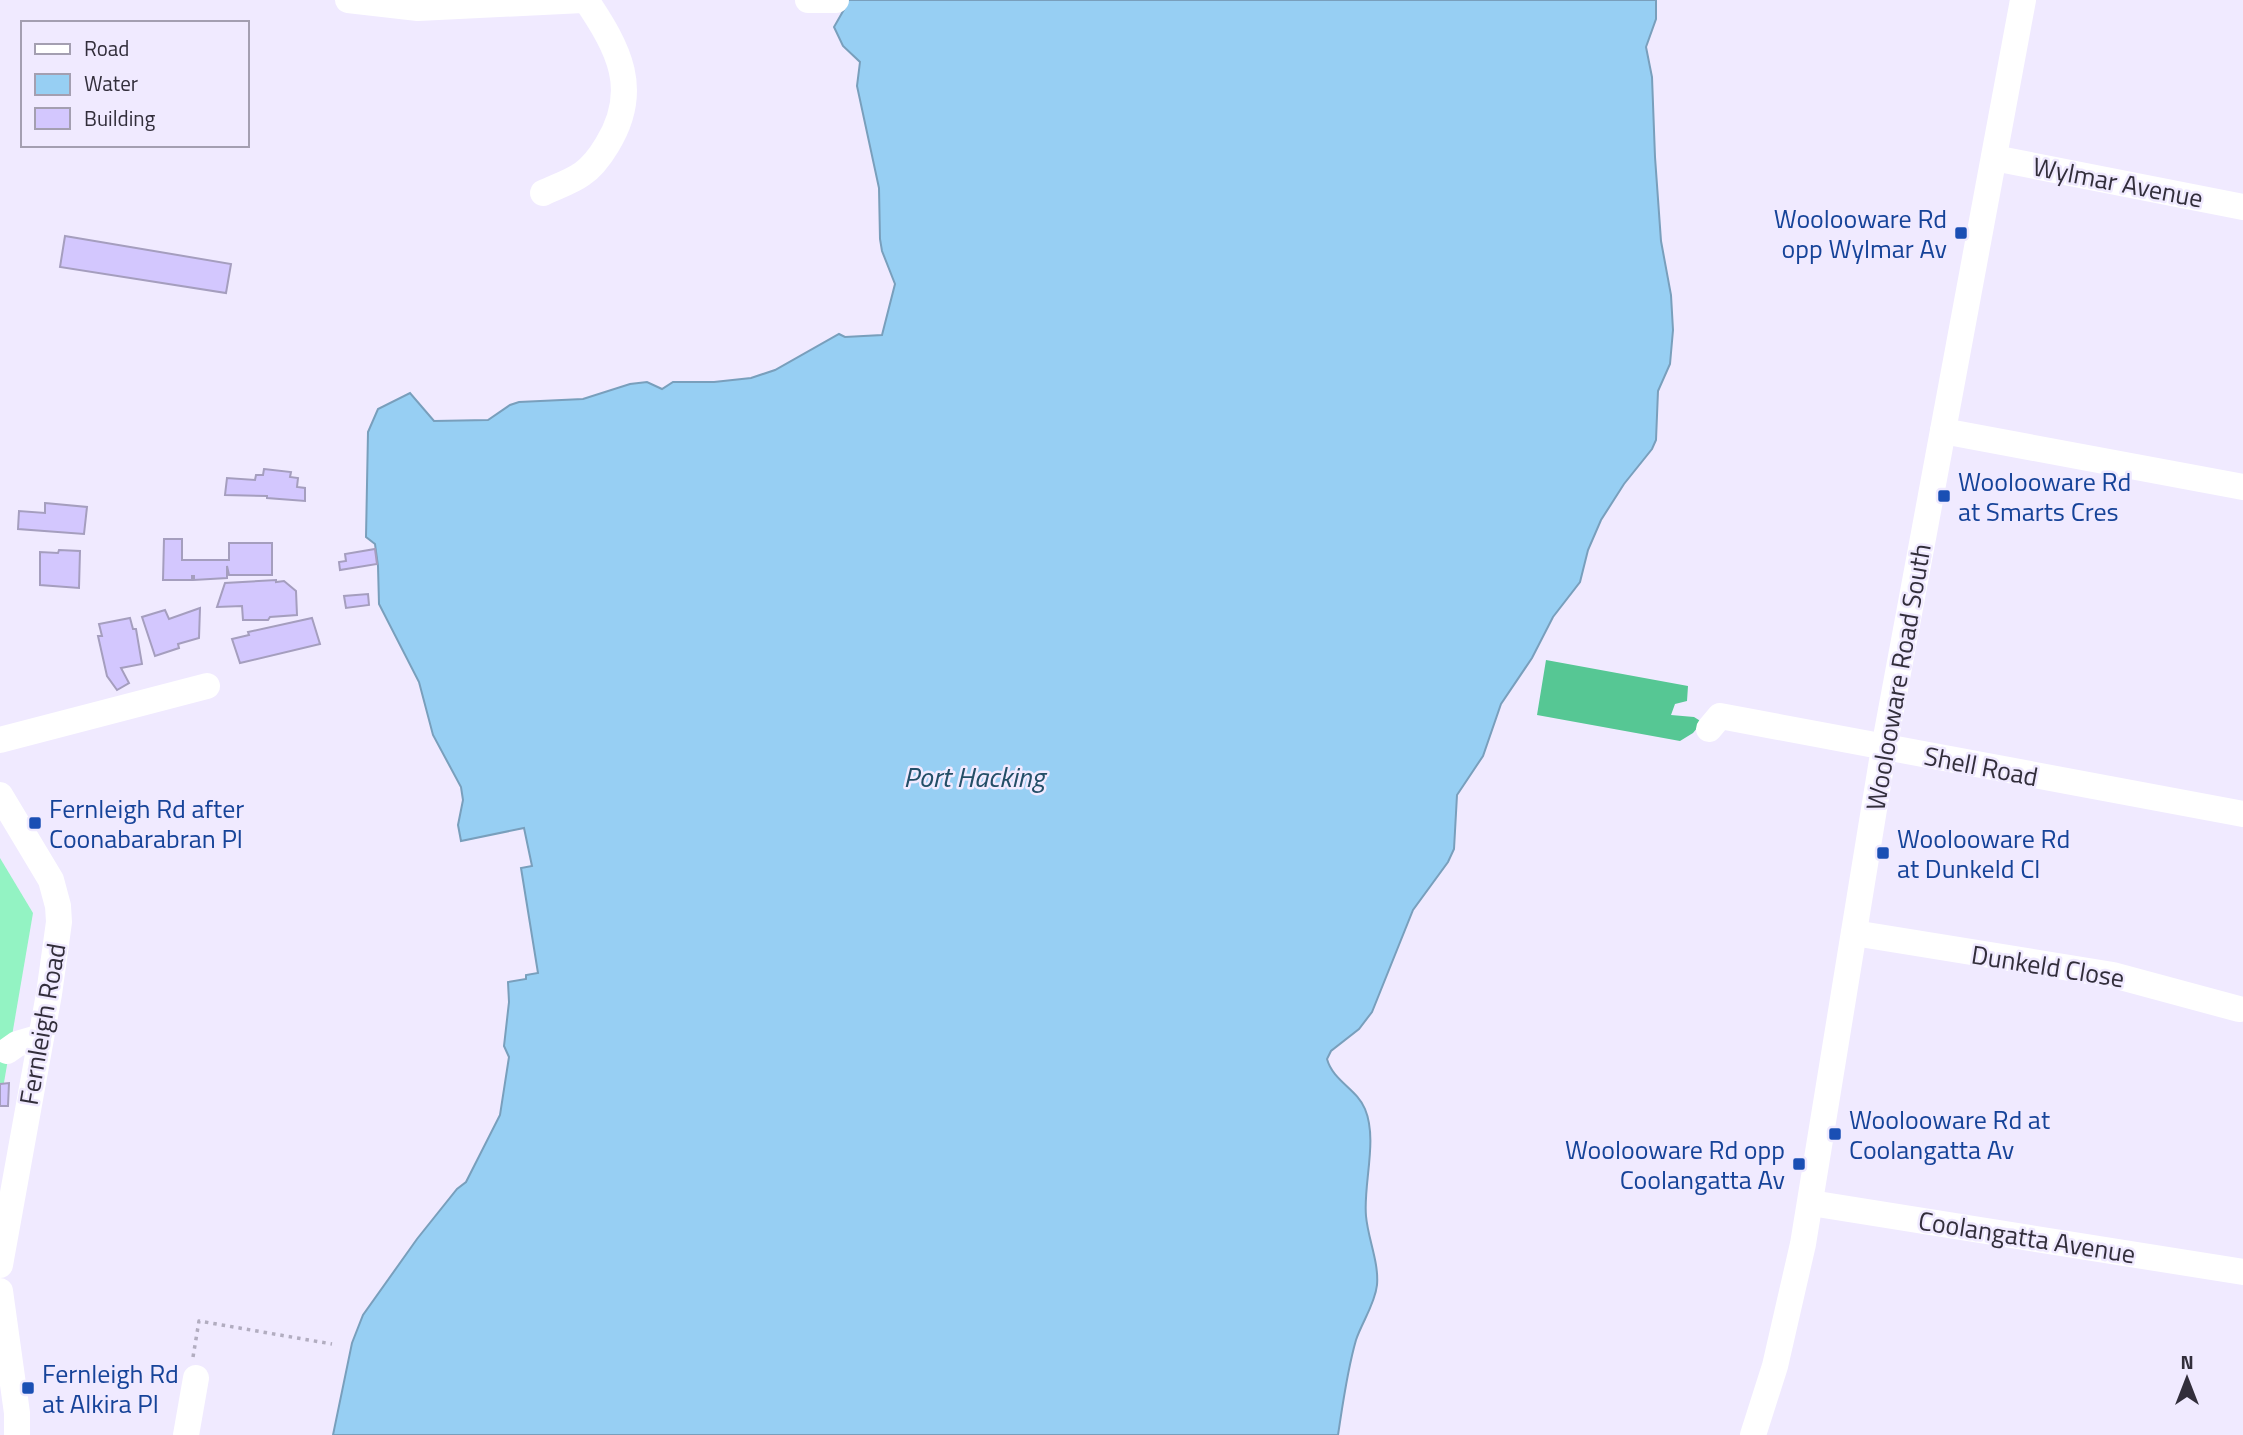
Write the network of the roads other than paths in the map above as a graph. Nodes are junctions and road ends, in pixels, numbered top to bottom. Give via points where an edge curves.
1 (348, 0) edge
2 (585, 0) edge
3 (808, 0) edge
4 (836, 0) edge
5 (2022, 0) edge
6 (1994, 158) junction
7 (543, 193) dead end
8 (2243, 206) edge
9 (1943, 431) junction
10 (2243, 487) edge
11 (207, 686) dead end
12 (1717, 715) dead end
13 (0, 740) edge
14 (1884, 748) junction
15 (0, 795) edge
16 (2243, 814) edge
17 (1854, 933) junction
18 (2239, 1009) dead end
19 (41, 1037) junction
20 (7, 1051) dead end
21 (1811, 1203) junction
22 (0, 1265) edge
23 (2243, 1272) edge
24 (0, 1291) edge
25 (195, 1378) road end
26 (17, 1435) edge
27 (28, 1435) edge
28 (41, 1435) edge
29 (186, 1435) edge
30 (1753, 1435) edge

1 - 2 street via 418,8
2 - 7 street via 617,57 626,97 619,126 603,151 583,174
3 - 4 street
5 - 6 street, Woolooware Road South
6 - 8 street, Wylmar Avenue
6 - 9 street, Woolooware Road South
9 - 10 street
9 - 14 street, Woolooware Road South
11 - 13 street
12 - 14 street, Shell Road
14 - 16 street, Shell Road
14 - 17 street, Woolooware Road South
15 - 19 street, Fernleigh Road via 51,880 58,906
17 - 18 street, Dunkeld Close via 2113,975
17 - 21 street, Woolooware Road South
19 - 20 street
19 - 22 street, Fernleigh Road
21 - 23 street, Coolangatta Avenue
21 - 30 street, Woolooware Road South via 1781,1342
24 - 26 street
25 - 29 street
27 - 28 street

